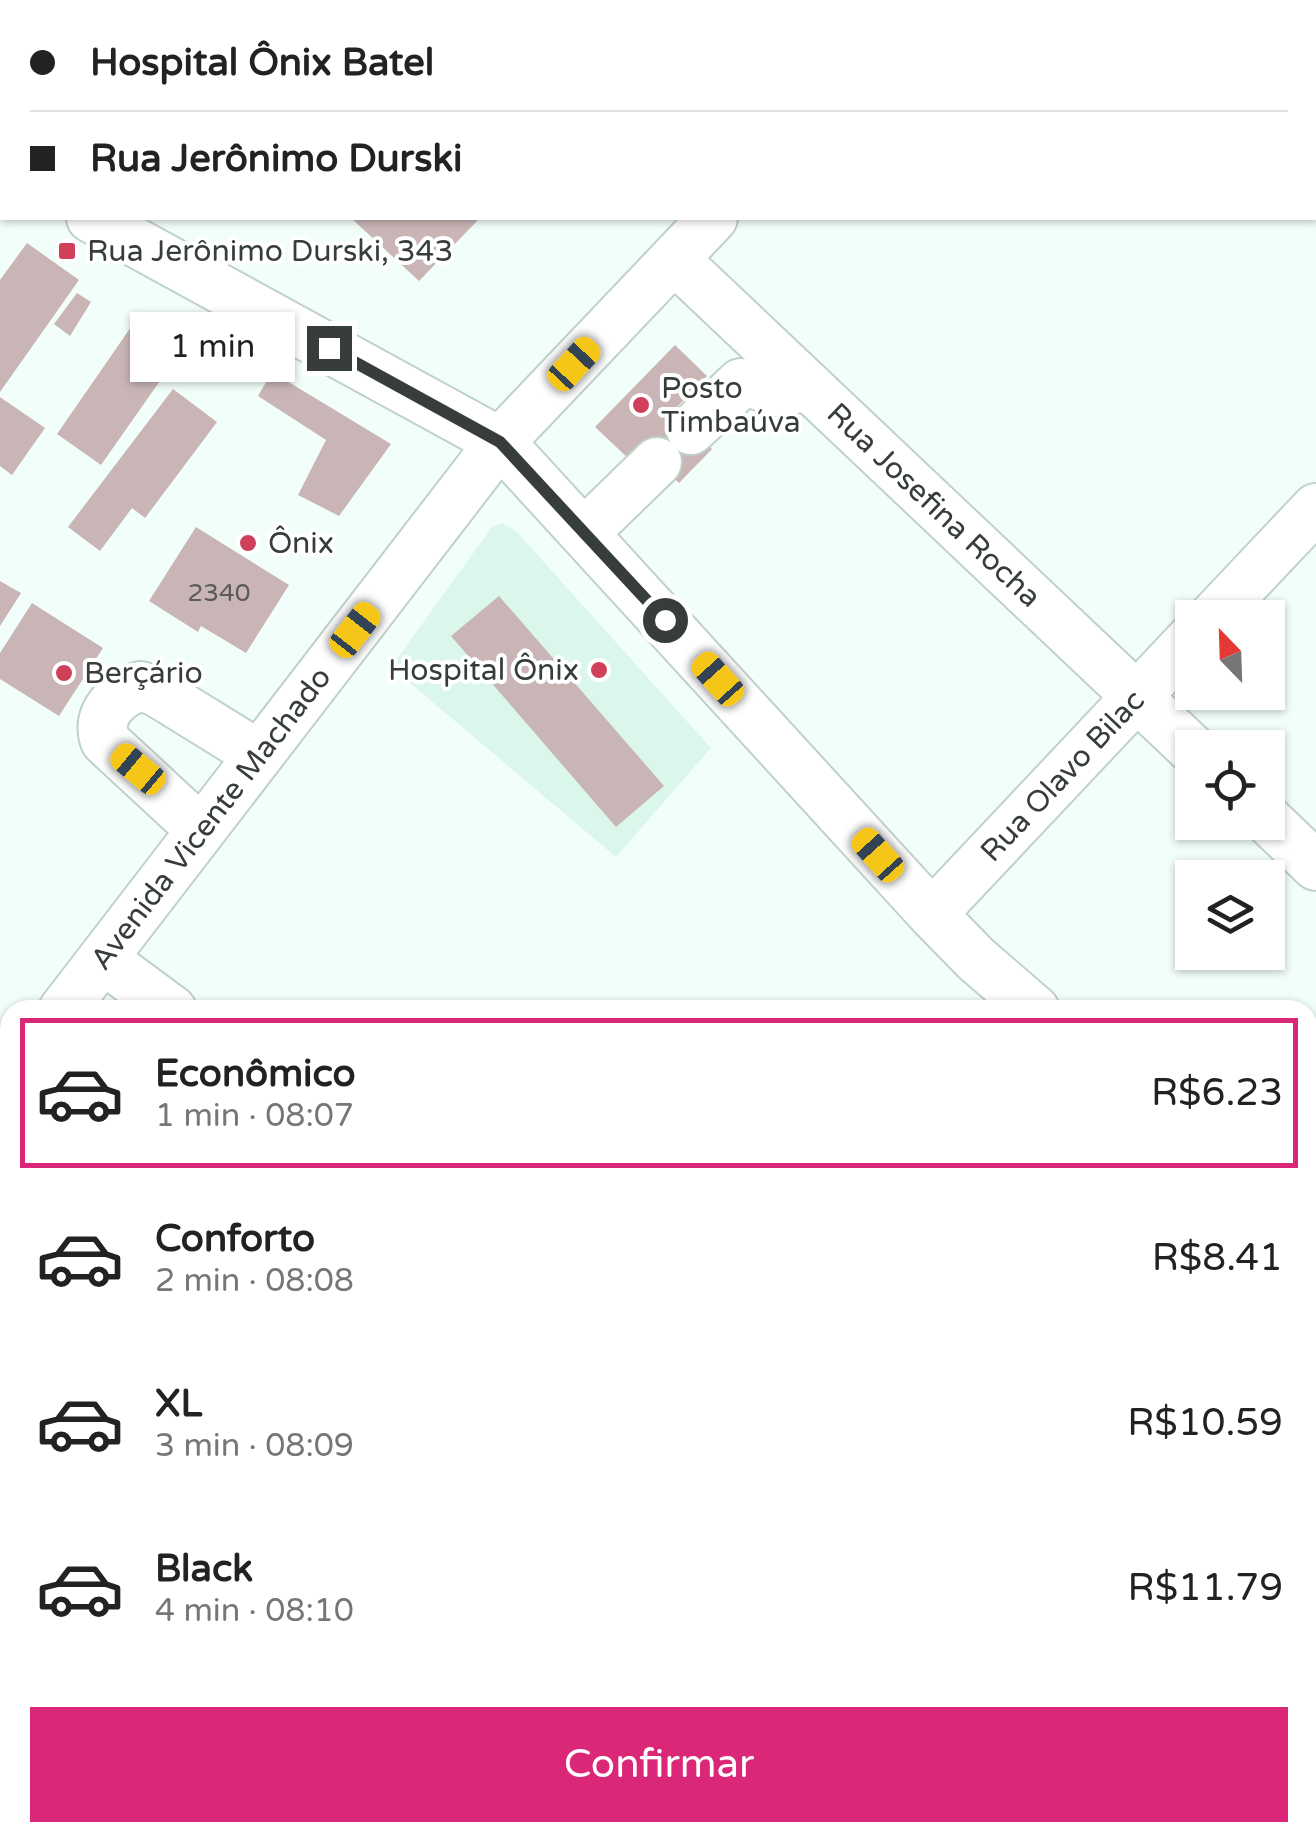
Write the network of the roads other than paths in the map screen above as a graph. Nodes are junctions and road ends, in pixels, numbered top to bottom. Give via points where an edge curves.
1 (94, 220) edge
2 (712, 220) edge
3 (674, 260) junction
4 (809, 387) junction
5 (691, 430) dead end
6 (500, 442) junction
7 (656, 462) dead end
8 (1316, 508) edge
9 (584, 532) junction
10 (1229, 600) edge
11 (1175, 656) edge
12 (1137, 697) junction
13 (1175, 734) edge
14 (259, 755) junction
15 (201, 830) junction
16 (1285, 836) edge
17 (1316, 866) edge
18 (932, 914) junction
19 (102, 959) junction
20 (71, 1000) edge
21 (158, 1000) edge
22 (1023, 1000) edge

1 - 6 street
2 - 3 street, Avenida Vicente Machado
3 - 4 street, Rua Josefina Rocha
3 - 6 street, Avenida Vicente Machado
4 - 5 street via 774,392 741,382
4 - 12 street, Rua Josefina Rocha
6 - 9 street
6 - 14 street, Avenida Vicente Machado
7 - 9 street
8 - 10 street
9 - 18 street
11 - 12 street, Rua Olavo Bilac
12 - 13 street, Rua Josefina Rocha
12 - 18 street, Rua Olavo Bilac
14 - 15 street, Avenida Vicente Machado
14 - 15 street via 141,686 104,714 105,741
15 - 19 street, Avenida Vicente Machado
16 - 17 street
18 - 22 street
19 - 20 street, Avenida Vicente Machado
19 - 21 street

